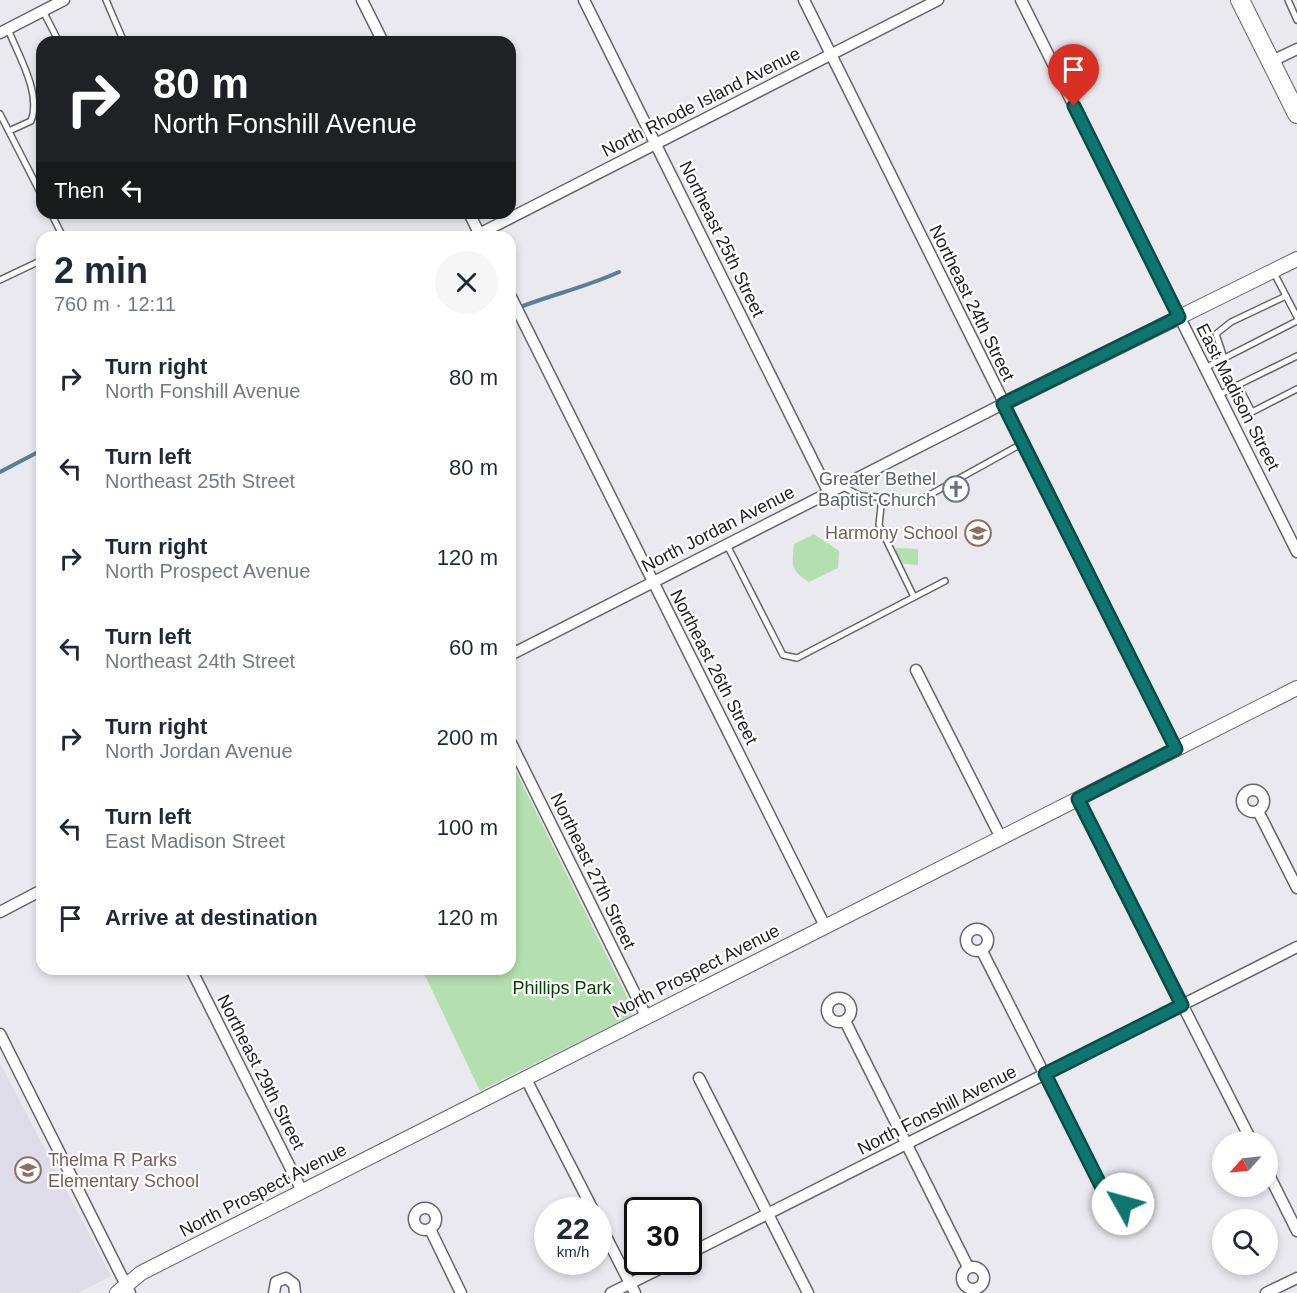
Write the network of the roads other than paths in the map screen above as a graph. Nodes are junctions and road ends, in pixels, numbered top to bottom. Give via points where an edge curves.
1 (64, 0) edge
2 (106, 0) edge
3 (362, 0) edge
4 (584, 0) edge
5 (804, 0) edge
6 (938, 0) edge
7 (1022, 0) edge
8 (1240, 0) edge
9 (1288, 0) edge
10 (43, 10) junction
11 (1297, 20) edge
12 (4, 31) edge
13 (56, 36) edge
14 (121, 36) edge
15 (381, 36) edge
16 (1297, 49) edge
17 (832, 54) junction
18 (1270, 62) junction
19 (0, 114) edge
20 (1297, 114) edge
21 (9, 131) junction
22 (656, 142) junction
23 (36, 184) edge
24 (516, 216) edge
25 (510, 219) edge
26 (488, 231) edge
27 (1297, 259) edge
28 (36, 263) edge
29 (1273, 271) junction
30 (0, 280) edge
31 (1286, 296) junction
32 (516, 307) edge
33 (1179, 317) junction
34 (1297, 319) edge
35 (1297, 356) edge
36 (1224, 358) junction
37 (1205, 368) junction
38 (1238, 385) junction
39 (1297, 389) edge
40 (1219, 395) junction
41 (1003, 404) junction
42 (1023, 443) junction
43 (842, 486) junction
44 (829, 493) junction
45 (882, 497) junction
46 (727, 545) junction
47 (1297, 552) edge
48 (945, 581) dead end
49 (654, 583) junction
50 (914, 597) junction
51 (516, 652) edge
52 (916, 670) dead end
53 (1297, 688) edge
54 (1176, 749) junction
55 (516, 753) edge
56 (1078, 799) junction
57 (1258, 811) dead end
58 (1001, 838) junction
59 (1297, 888) edge
60 (36, 893) edge
61 (0, 912) edge
62 (825, 926) junction
63 (1297, 947) edge
64 (982, 951) dead end
65 (194, 975) edge
66 (1182, 1005) junction
67 (646, 1016) junction
68 (844, 1021) dead end
69 (0, 1034) edge
70 (1045, 1074) junction
71 (525, 1077) junction
72 (699, 1078) dead end
73 (1246, 1131) edge
74 (906, 1144) junction
75 (302, 1191) junction
76 (1278, 1193) edge
77 (586, 1197) edge
78 (1107, 1198) dead end
79 (768, 1214) junction
80 (430, 1229) dead end
81 (1297, 1231) edge
82 (702, 1247) edge
83 (612, 1248) edge
84 (968, 1267) dead end
85 (653, 1275) edge
86 (1297, 1278) edge
87 (633, 1288) edge
88 (124, 1290) edge
89 (274, 1293) edge
90 (295, 1293) edge
91 (461, 1293) edge
92 (610, 1293) edge
93 (808, 1293) edge
94 (1266, 1293) edge

1 - 10 street
2 - 14 lane
3 - 15 street
4 - 22 street, Northeast 25th Street
5 - 17 street, Northeast 24th Street
6 - 17 street, North Rhode Island Avenue
7 - 33 street, East Madison Street
8 - 18 main road
9 - 11 lane
10 - 12 street
10 - 13 lane
12 - 21 lane via 30,82 34,110 31,121
16 - 18 street
17 - 22 street, North Rhode Island Avenue
17 - 41 street, Northeast 24th Street
18 - 20 main road
19 - 21 lane
21 - 23 lane
22 - 24 street, North Rhode Island Avenue
22 - 44 street, Northeast 25th Street
25 - 26 street, North Rhode Island Avenue
27 - 29 street, North Jordan Avenue
28 - 30 lane
29 - 31 lane
29 - 33 street, North Jordan Avenue
31 - 34 lane
31 - 36 lane via 1216,334
32 - 49 street, Northeast 26th Street
33 - 37 street, East Madison Street
33 - 41 street, North Jordan Avenue
34 - 36 lane
35 - 38 lane
36 - 37 lane
37 - 40 street, East Madison Street
38 - 39 lane via 1252,412
38 - 40 lane
40 - 47 street, East Madison Street
41 - 42 street, Northeast 24th Street
41 - 43 street, North Jordan Avenue
42 - 45 lane via 924,498
42 - 54 street, Northeast 24th Street
43 - 44 street, North Jordan Avenue
43 - 45 lane via 861,496
44 - 46 street, North Jordan Avenue
45 - 50 lane via 879,525
46 - 49 street, North Jordan Avenue
46 - 50 lane via 783,655 797,658
48 - 50 lane
49 - 51 street, North Jordan Avenue
49 - 62 street, Northeast 26th Street
52 - 58 street
53 - 54 street, North Prospect Avenue
54 - 56 street, North Prospect Avenue
55 - 67 street, Northeast 27th Street
56 - 58 street, North Prospect Avenue
56 - 66 street
57 - 59 street
58 - 62 street, North Prospect Avenue
60 - 61 street
62 - 67 street, North Prospect Avenue
63 - 66 street, North Fonshill Avenue
64 - 70 street
65 - 75 street, Northeast 29th Street
66 - 70 street, North Fonshill Avenue
66 - 73 street
67 - 71 street, North Prospect Avenue
68 - 74 street
69 - 88 street
70 - 74 street, North Fonshill Avenue
70 - 78 street
71 - 75 street, North Prospect Avenue
71 - 77 street
72 - 79 street
74 - 79 street, North Fonshill Avenue
74 - 84 street
75 - 88 street, North Prospect Avenue via 141,1273
76 - 81 street
79 - 82 street, North Fonshill Avenue
79 - 93 street
80 - 91 street
83 - 87 street
85 - 87 street
86 - 94 street
87 - 92 street
89 - 90 street via 276,1282 286,1278 294,1284

